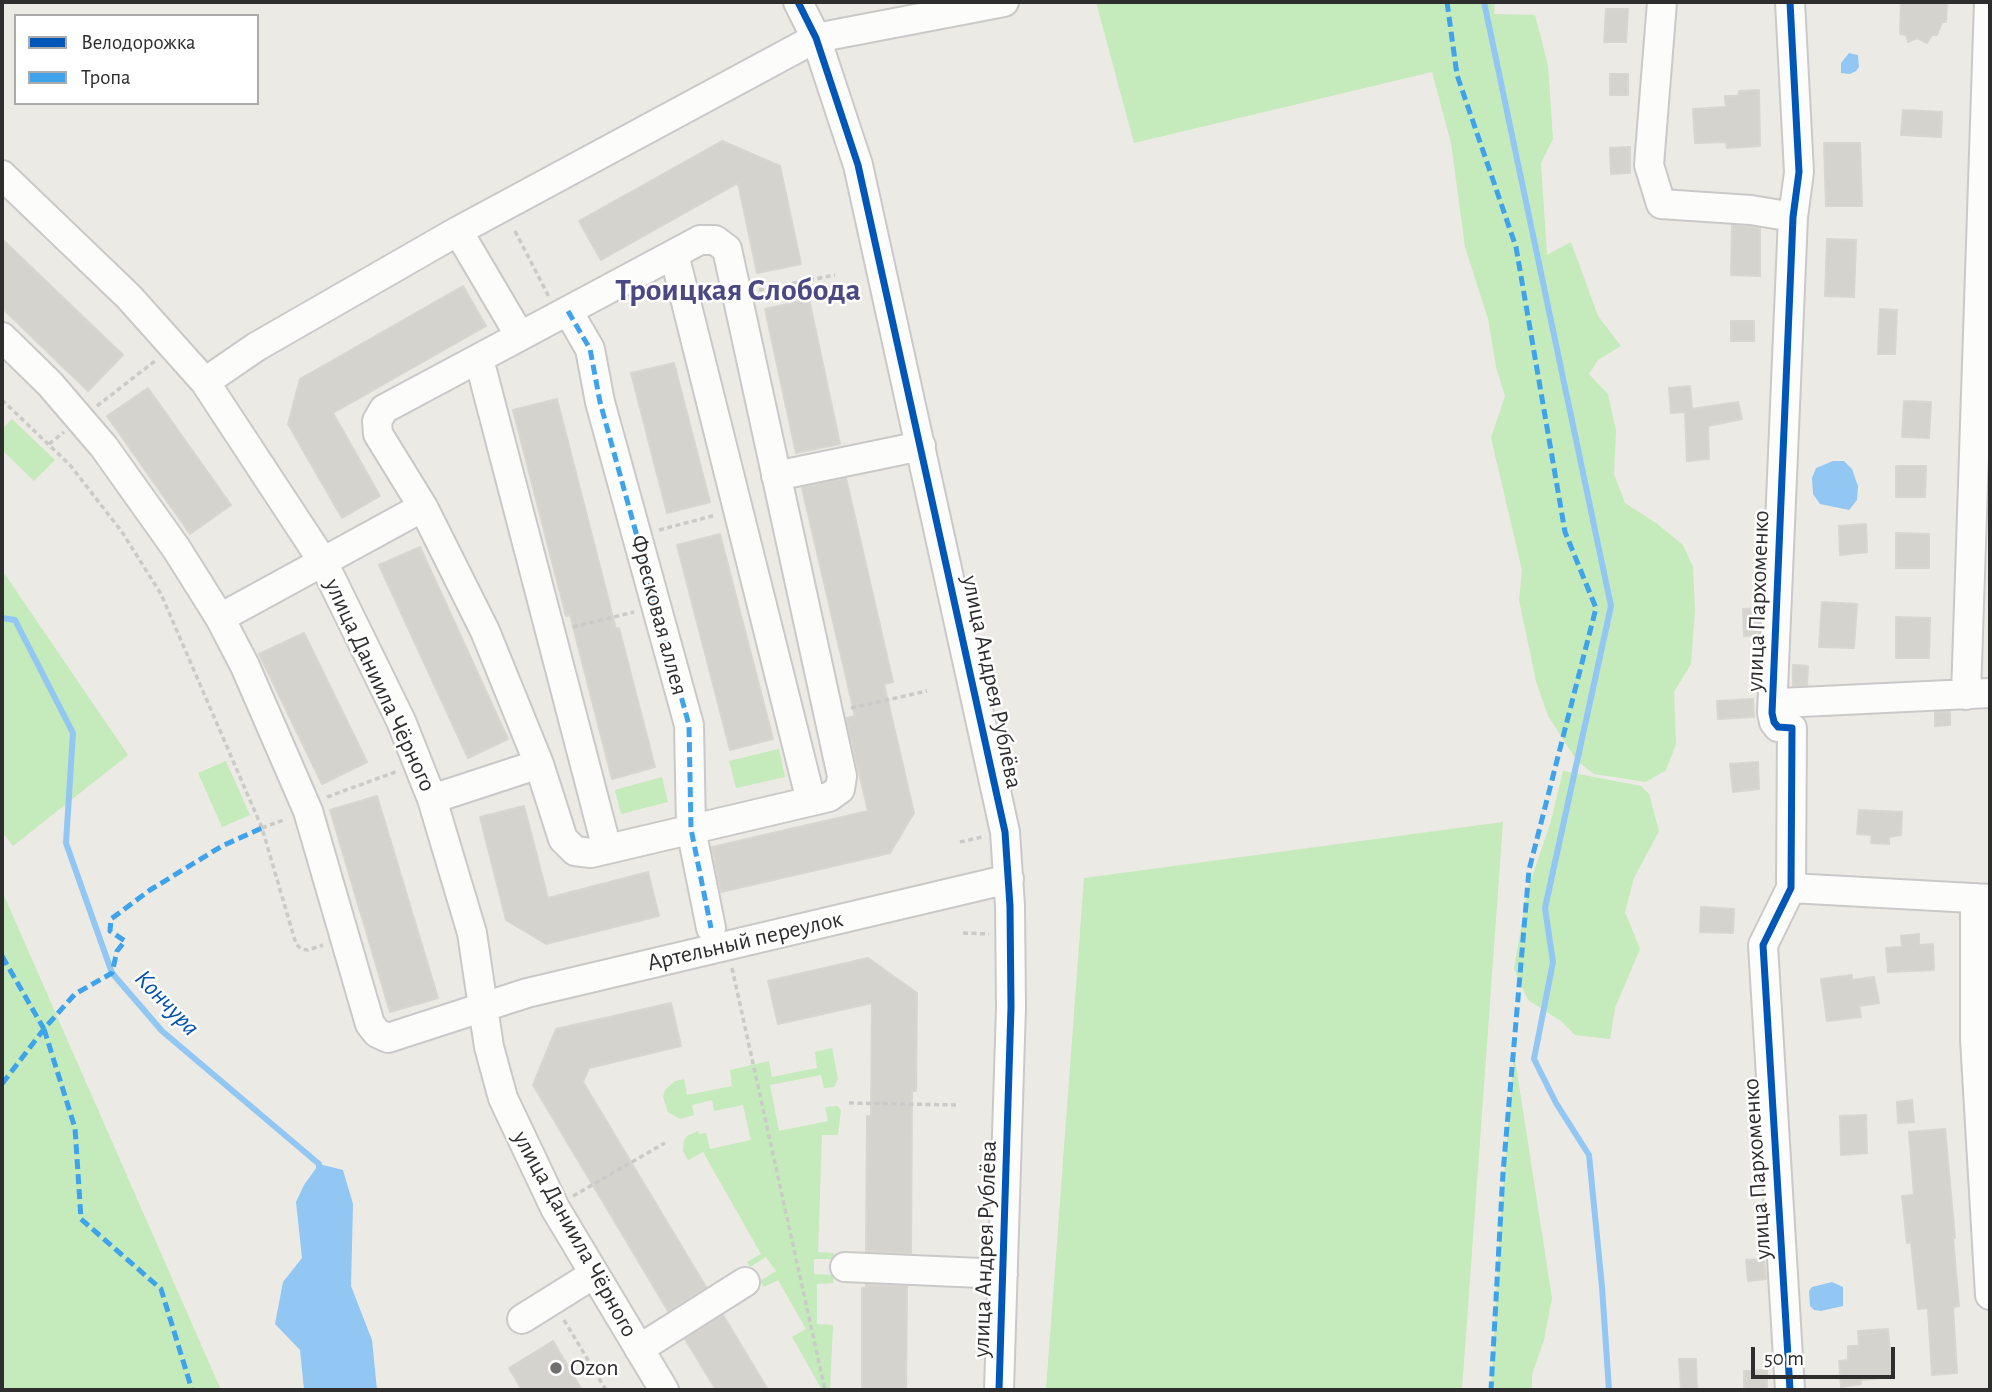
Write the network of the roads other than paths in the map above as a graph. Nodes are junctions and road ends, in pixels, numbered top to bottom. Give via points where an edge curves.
1 (798, 2) edge
2 (1004, 2) edge
3 (1662, 2) edge
4 (1790, 2) edge
5 (1989, 2) edge
6 (816, 38) junction
7 (2, 175) edge
8 (1793, 217) junction
9 (458, 231) junction
10 (674, 254) junction
11 (563, 313) junction
12 (520, 336) junction
13 (2, 337) edge
14 (479, 359) junction
15 (205, 382) junction
16 (921, 446) junction
17 (776, 476) junction
18 (423, 507) junction
19 (322, 560) junction
20 (220, 618) junction
21 (1978, 694) edge
22 (1772, 713) junction
23 (540, 764) junction
24 (432, 799) junction
25 (811, 801) junction
26 (691, 829) junction
27 (607, 849) junction
28 (1009, 879) junction
29 (1791, 888) junction
30 (1983, 899) edge
31 (711, 928) dead end
32 (483, 1007) junction
33 (845, 1267) dead end
34 (594, 1274) junction
35 (1003, 1274) junction
36 (745, 1282) dead end
37 (1990, 1295) edge
38 (522, 1319) dead end
39 (639, 1349) junction
40 (664, 1390) edge
41 (999, 1390) edge
42 (1790, 1390) edge

1 - 6 street, улица Андрея Рублёва
2 - 6 street
3 - 8 street via 1649,165 1661,204
4 - 8 street, улица Пархоменко via 1799,172
5 - 21 street
6 - 9 street
6 - 16 street, улица Андрея Рублёва via 859,165
7 - 15 street, улица Даниила Чёрного via 129,297
8 - 22 street, улица Пархоменко
9 - 12 street
9 - 15 street
10 - 11 street
10 - 17 street via 701,240 715,240 727,249
10 - 25 street
11 - 12 street
11 - 26 street, Фресковая аллея via 590,349 600,402 689,725
12 - 14 street
13 - 20 street, Артельный переулок via 104,447
14 - 18 street via 384,409 377,421 377,434
14 - 27 street
15 - 19 street, улица Даниила Чёрного
16 - 17 street
16 - 28 street, улица Андрея Рублёва via 998,796
17 - 25 street via 842,776 840,789
18 - 19 street
18 - 23 street via 485,631
19 - 20 street
19 - 24 street, улица Даниила Чёрного via 401,721
20 - 32 street, Артельный переулок via 305,804 370,1024 388,1038
21 - 22 street via 1780,703
22 - 29 street, улица Пархоменко via 1779,727 1792,728
23 - 24 street
23 - 27 street via 563,839 575,851
24 - 32 street, улица Даниила Чёрного via 472,933
25 - 26 street
26 - 27 street
26 - 31 street, Фресковая аллея
28 - 32 street, Артельный переулок
28 - 35 street, улица Андрея Рублёва via 1011,1007
29 - 30 street
29 - 42 street, улица Пархоменко via 1763,945
30 - 37 street via 1975,1039
32 - 34 street, улица Даниила Чёрного via 503,1098 555,1208
33 - 35 street
34 - 38 street
34 - 39 street, улица Даниила Чёрного
35 - 41 street, улица Андрея Рублёва
36 - 39 street
39 - 40 street, улица Даниила Чёрного

